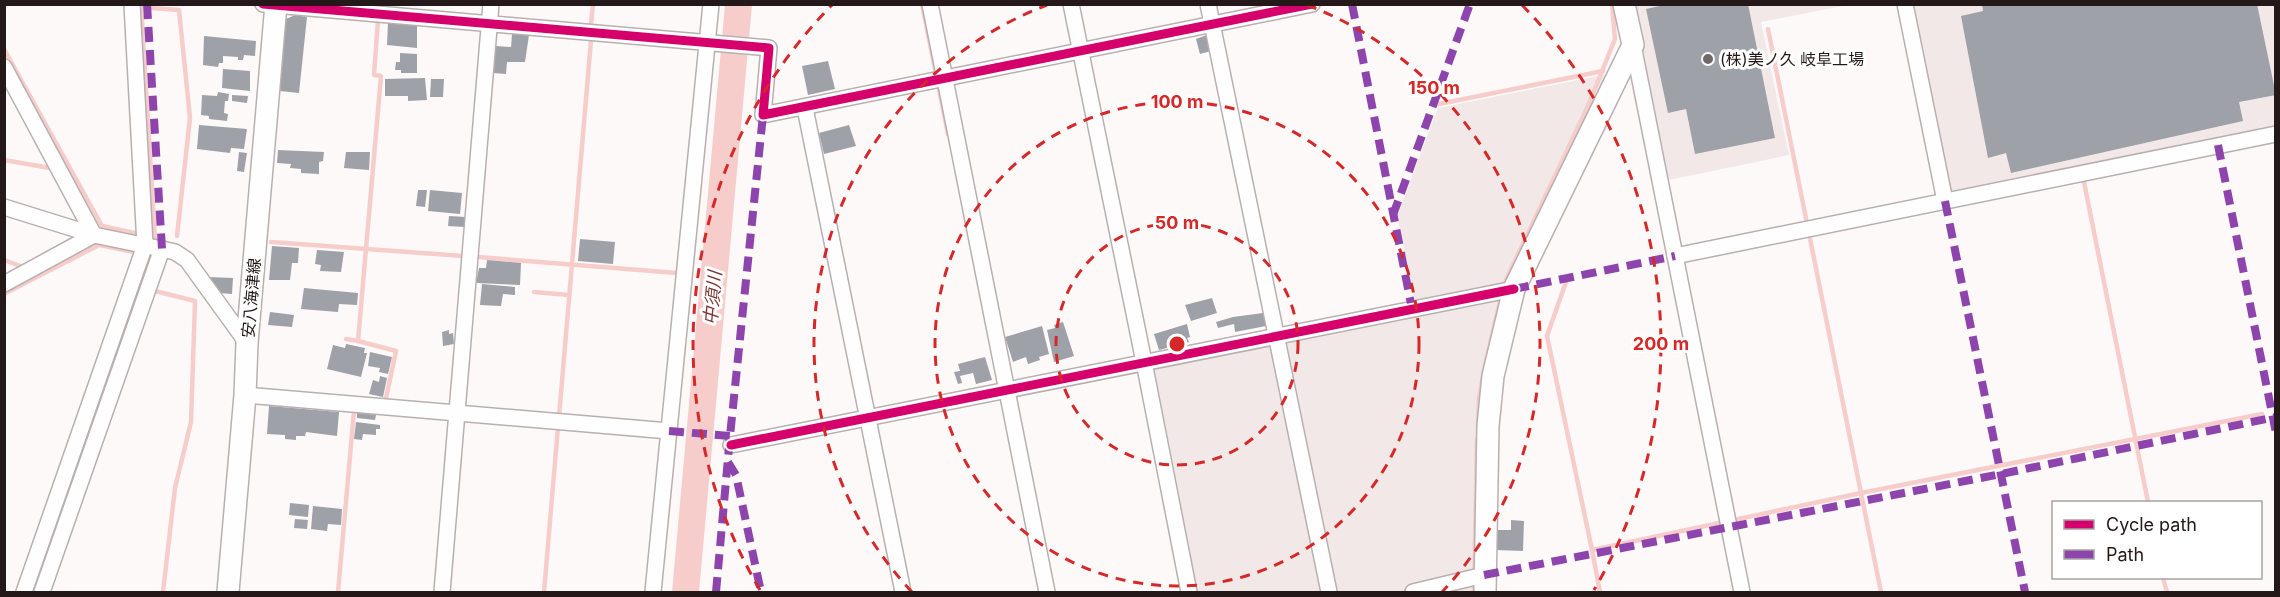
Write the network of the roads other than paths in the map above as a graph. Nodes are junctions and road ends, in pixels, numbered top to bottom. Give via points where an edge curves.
1 (132, 4) edge
2 (262, 4) edge
3 (491, 4) edge
4 (711, 4) edge
5 (930, 4) edge
6 (1071, 4) edge
7 (1208, 4) edge
8 (1312, 4) edge
9 (1624, 4) edge
10 (1905, 4) edge
11 (276, 5) edge
12 (490, 24) junction
13 (1212, 25) junction
14 (712, 43) junction
15 (1632, 45) junction
16 (1080, 51) junction
17 (4, 67) edge
18 (945, 79) junction
19 (805, 108) junction
20 (2276, 134) edge
21 (1945, 201) junction
22 (4, 207) edge
23 (94, 235) junction
24 (145, 245) junction
25 (162, 249) junction
26 (1674, 256) junction
27 (4, 284) edge
28 (1514, 289) junction
29 (1277, 335) junction
30 (247, 343) junction
31 (1144, 362) junction
32 (1006, 389) junction
33 (245, 395) junction
34 (456, 414) junction
35 (868, 417) junction
36 (669, 431) junction
37 (730, 445) dead end
38 (1484, 584) edge
39 (24, 592) edge
40 (42, 592) edge
41 (228, 592) edge
42 (442, 592) edge
43 (654, 592) edge
44 (903, 592) edge
45 (1047, 592) edge
46 (1189, 592) edge
47 (1329, 592) edge
48 (1413, 592) edge
49 (1742, 592) edge

1 - 24 street
2 - 11 street
3 - 12 street
4 - 14 street
5 - 18 street
6 - 16 street
7 - 13 street
8 - 13 street
9 - 15 street
10 - 21 street
11 - 12 street
11 - 30 street, 安八海津線
12 - 14 street
12 - 34 street
13 - 16 street
13 - 29 street
14 - 19 street via 769,48 763,115
14 - 36 street
15 - 26 street
15 - 28 street
16 - 18 street
16 - 31 street
17 - 23 street
18 - 19 street
18 - 32 street
19 - 35 street
20 - 21 street
21 - 26 street
22 - 23 street
23 - 24 street
23 - 27 street
24 - 25 street
24 - 39 street
25 - 30 street via 186,260
25 - 40 street
26 - 49 street
28 - 29 street
28 - 38 street via 1492,376
29 - 31 street
29 - 47 street
30 - 33 street, 安八海津線
31 - 32 street
31 - 46 street
32 - 35 street
32 - 45 street
33 - 34 street
33 - 41 street, 安八海津線
34 - 36 street
34 - 42 street
35 - 37 street
35 - 44 street
36 - 43 street
38 - 48 street

